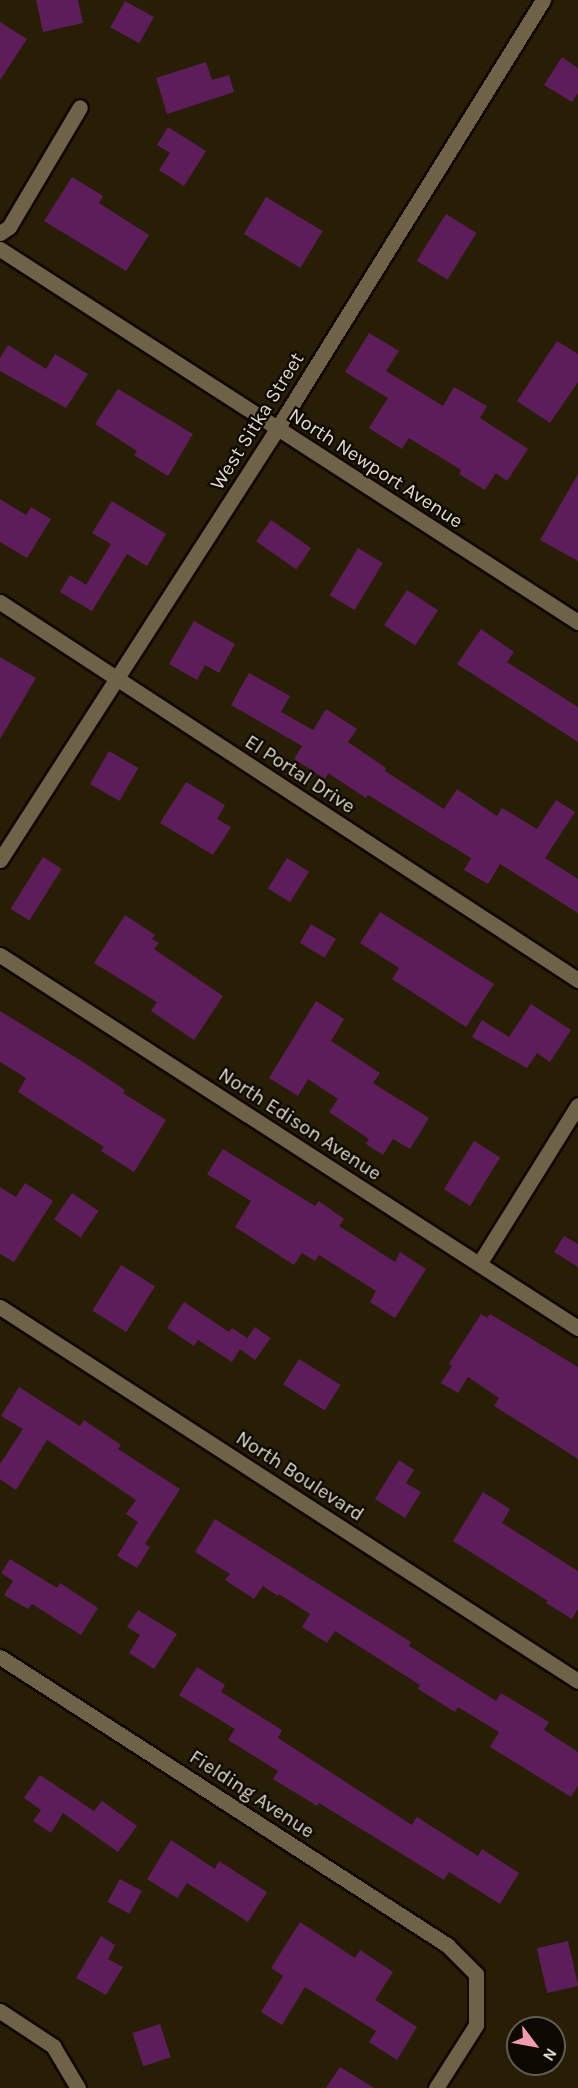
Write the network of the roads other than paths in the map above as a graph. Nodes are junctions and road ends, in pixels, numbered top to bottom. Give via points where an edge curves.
1 (543, 0) edge
2 (80, 107) dead end
3 (0, 233) edge
4 (0, 249) edge
5 (277, 429) junction
6 (0, 602) edge
7 (578, 622) edge
8 (115, 679) junction
9 (0, 860) edge
10 (0, 955) edge
11 (578, 980) edge
12 (578, 1105) edge
13 (478, 1264) junction
14 (0, 1307) edge
15 (578, 1328) edge
16 (0, 1657) edge
17 (578, 1681) edge
18 (0, 2011) edge
19 (78, 2088) edge
20 (436, 2088) edge

1 - 5 street, West Sitka Street
2 - 3 street via 9,227
4 - 5 street, North Newport Avenue
5 - 7 street, North Newport Avenue
5 - 8 street, West Sitka Street
6 - 8 street, El Portal Drive
8 - 9 street, West Sitka Street
8 - 11 street, El Portal Drive
10 - 13 street, North Edison Avenue
12 - 13 street
13 - 15 street, North Edison Avenue
14 - 17 street, North Boulevard
16 - 20 street, Fielding Avenue via 447,1945 476,1974 476,2025
18 - 19 street via 53,2046

